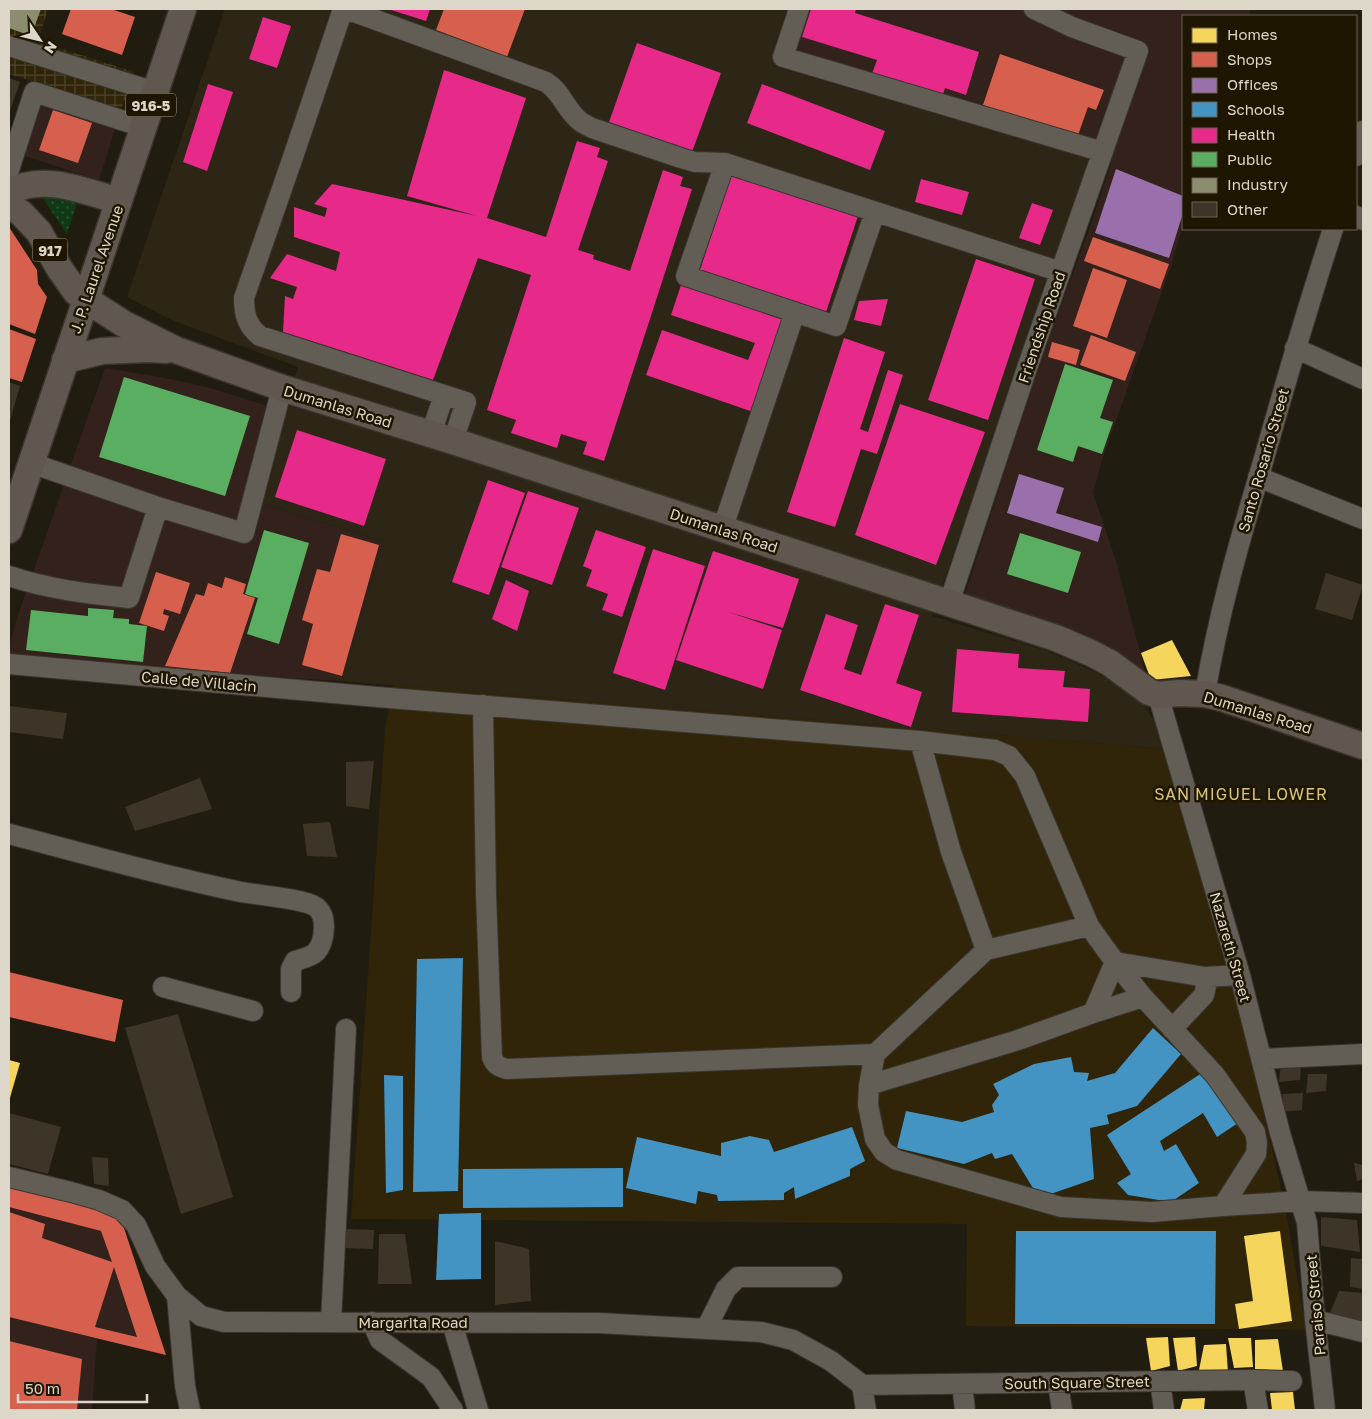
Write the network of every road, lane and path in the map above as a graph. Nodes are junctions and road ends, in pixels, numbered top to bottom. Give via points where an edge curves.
1 (183, 9) edge
2 (344, 9) edge
3 (799, 9) edge
4 (1034, 9) edge
5 (9, 46) edge
6 (155, 92) junction
7 (143, 127) junction
8 (1363, 131) edge
9 (1103, 152) junction
10 (1357, 152) edge
11 (725, 163) junction
12 (9, 170) edge
13 (9, 192) edge
14 (119, 200) junction
15 (9, 205) edge
16 (875, 212) junction
17 (1333, 230) edge
18 (1060, 272) junction
19 (85, 299) junction
20 (795, 312) junction
21 (1295, 348) junction
22 (176, 350) junction
23 (65, 360) junction
24 (1363, 379) edge
25 (282, 388) junction
26 (442, 438) junction
27 (31, 463) junction
28 (1258, 477) junction
29 (15, 489) edge
30 (158, 506) junction
31 (1363, 518) edge
32 (9, 530) edge
33 (722, 530) junction
34 (9, 576) edge
35 (949, 603) junction
36 (9, 664) edge
37 (1205, 694) junction
38 (1158, 695) junction
39 (483, 705) junction
40 (920, 741) junction
41 (1363, 746) edge
42 (9, 834) edge
43 (1089, 926) junction
44 (986, 950) junction
45 (1115, 962) junction
46 (1240, 975) junction
47 (1205, 977) junction
48 (163, 987) dead end
49 (291, 992) dead end
50 (1143, 997) junction
51 (254, 1011) dead end
52 (1092, 1013) junction
53 (346, 1029) dead end
54 (1172, 1029) junction
55 (875, 1054) junction
56 (1363, 1054) edge
57 (1261, 1059) junction
58 (868, 1085) junction
59 (9, 1177) edge
60 (1302, 1201) junction
61 (1363, 1203) edge
62 (1223, 1206) junction
63 (832, 1277) dead end
64 (177, 1296) junction
65 (1315, 1320) junction
66 (331, 1322) junction
67 (372, 1322) junction
68 (452, 1323) junction
69 (706, 1329) junction
70 (1363, 1332) edge
71 (1253, 1380) junction
72 (1160, 1381) junction
73 (1292, 1381) dead end
74 (1058, 1382) junction
75 (962, 1384) junction
76 (862, 1385) junction
77 (190, 1410) edge
78 (453, 1410) edge
79 (478, 1410) edge
80 (866, 1410) edge
81 (965, 1410) edge
82 (1062, 1410) edge
83 (1164, 1410) edge
84 (1258, 1410) edge
85 (1325, 1410) edge

1 - 6 main road, J. P. Laurel Avenue / 916-5
2 - 11 street via 546,82 581,122 592,128 695,162
2 - 26 street via 244,298 244,312 252,330 260,336 466,402
3 - 9 street via 783,57
4 - 9 street, Friendship Road via 1138,51
5 - 6 street
6 - 7 main road, J. P. Laurel Avenue / 916-5
7 - 12 street via 34,92
7 - 14 main road, J. P. Laurel Avenue / 916-5
8 - 10 street
9 - 18 street, Friendship Road
11 - 16 street
11 - 20 street via 686,276
13 - 14 main road via 30,184 54,184
14 - 19 main road, J. P. Laurel Avenue / 916-5
15 - 19 main road, 917 via 39,232 68,282
16 - 18 street
16 - 20 street via 836,326
17 - 21 street, Santo Rosario Street
18 - 35 street, Friendship Road
19 - 22 main road, Dumanlas Road via 141,334
19 - 23 main road, J. P. Laurel Avenue / 916-5
20 - 33 street
21 - 24 street
21 - 28 street, Santo Rosario Street
22 - 23 main road via 102,351
22 - 25 main road, Dumanlas Road
23 - 27 main road, J. P. Laurel Avenue / 916-5
25 - 26 main road, Dumanlas Road
25 - 30 street via 244,533
26 - 33 main road, Dumanlas Road
27 - 29 main road, J. P. Laurel Avenue / 916-5
27 - 30 street
28 - 31 street
28 - 37 street, Santo Rosario Street via 1217,627
29 - 32 main road, J. P. Laurel Avenue / 916-5
30 - 34 street via 129,598 55,589
33 - 35 main road, Dumanlas Road
35 - 38 main road, Dumanlas Road via 1056,638 1091,653
36 - 39 street, Calle de Villacin
37 - 38 main road, Dumanlas Road
37 - 41 main road, Dumanlas Road
38 - 46 street, Nazareth Street
39 - 40 street, Calle de Villacin
39 - 55 street via 486,894 494,1064 507,1070
40 - 43 street, Calle de Villacin via 995,750 1009,756 1025,776
40 - 44 street via 951,852
42 - 49 street via 185,879 316,907 323,922 321,945 314,954 295,961 291,969
43 - 44 street
43 - 45 street, Calle de Villacin
44 - 55 street
45 - 47 street
45 - 50 street, Calle de Villacin
45 - 52 street
46 - 47 street
46 - 57 street, Nazareth Street
47 - 54 street via 1204,995
48 - 51 street
50 - 52 street
50 - 54 street, Calle de Villacin
52 - 58 street via 1018,1040
53 - 66 street
54 - 62 street, Calle de Villacin via 1216,1075 1255,1132 1256,1154
55 - 58 street
56 - 57 street
57 - 60 street, Nazareth Street
58 - 62 street via 868,1106 875,1140 884,1152 897,1160 1061,1201 1152,1212
59 - 64 street, Margarita Road via 99,1200 122,1210 136,1225 155,1266
60 - 61 street
60 - 62 street
60 - 65 street, Paraiso Street via 1310,1244
63 - 69 street via 738,1277 726,1289
64 - 66 street, Margarita Road via 201,1316 224,1322
64 - 77 street
65 - 70 street
65 - 85 street, Paraiso Street
66 - 67 street, Margarita Road
67 - 68 street, Margarita Road
67 - 78 street via 380,1340 431,1377
68 - 69 street, Margarita Road via 599,1323
68 - 79 street
69 - 76 street, Margarita Road via 761,1332 793,1340 831,1361
71 - 72 street, South Square Street
71 - 73 street, South Square Street
71 - 84 street
72 - 74 street, South Square Street
72 - 83 street
74 - 75 street, South Square Street
74 - 82 street
75 - 76 street, South Square Street
75 - 81 street
76 - 80 street

